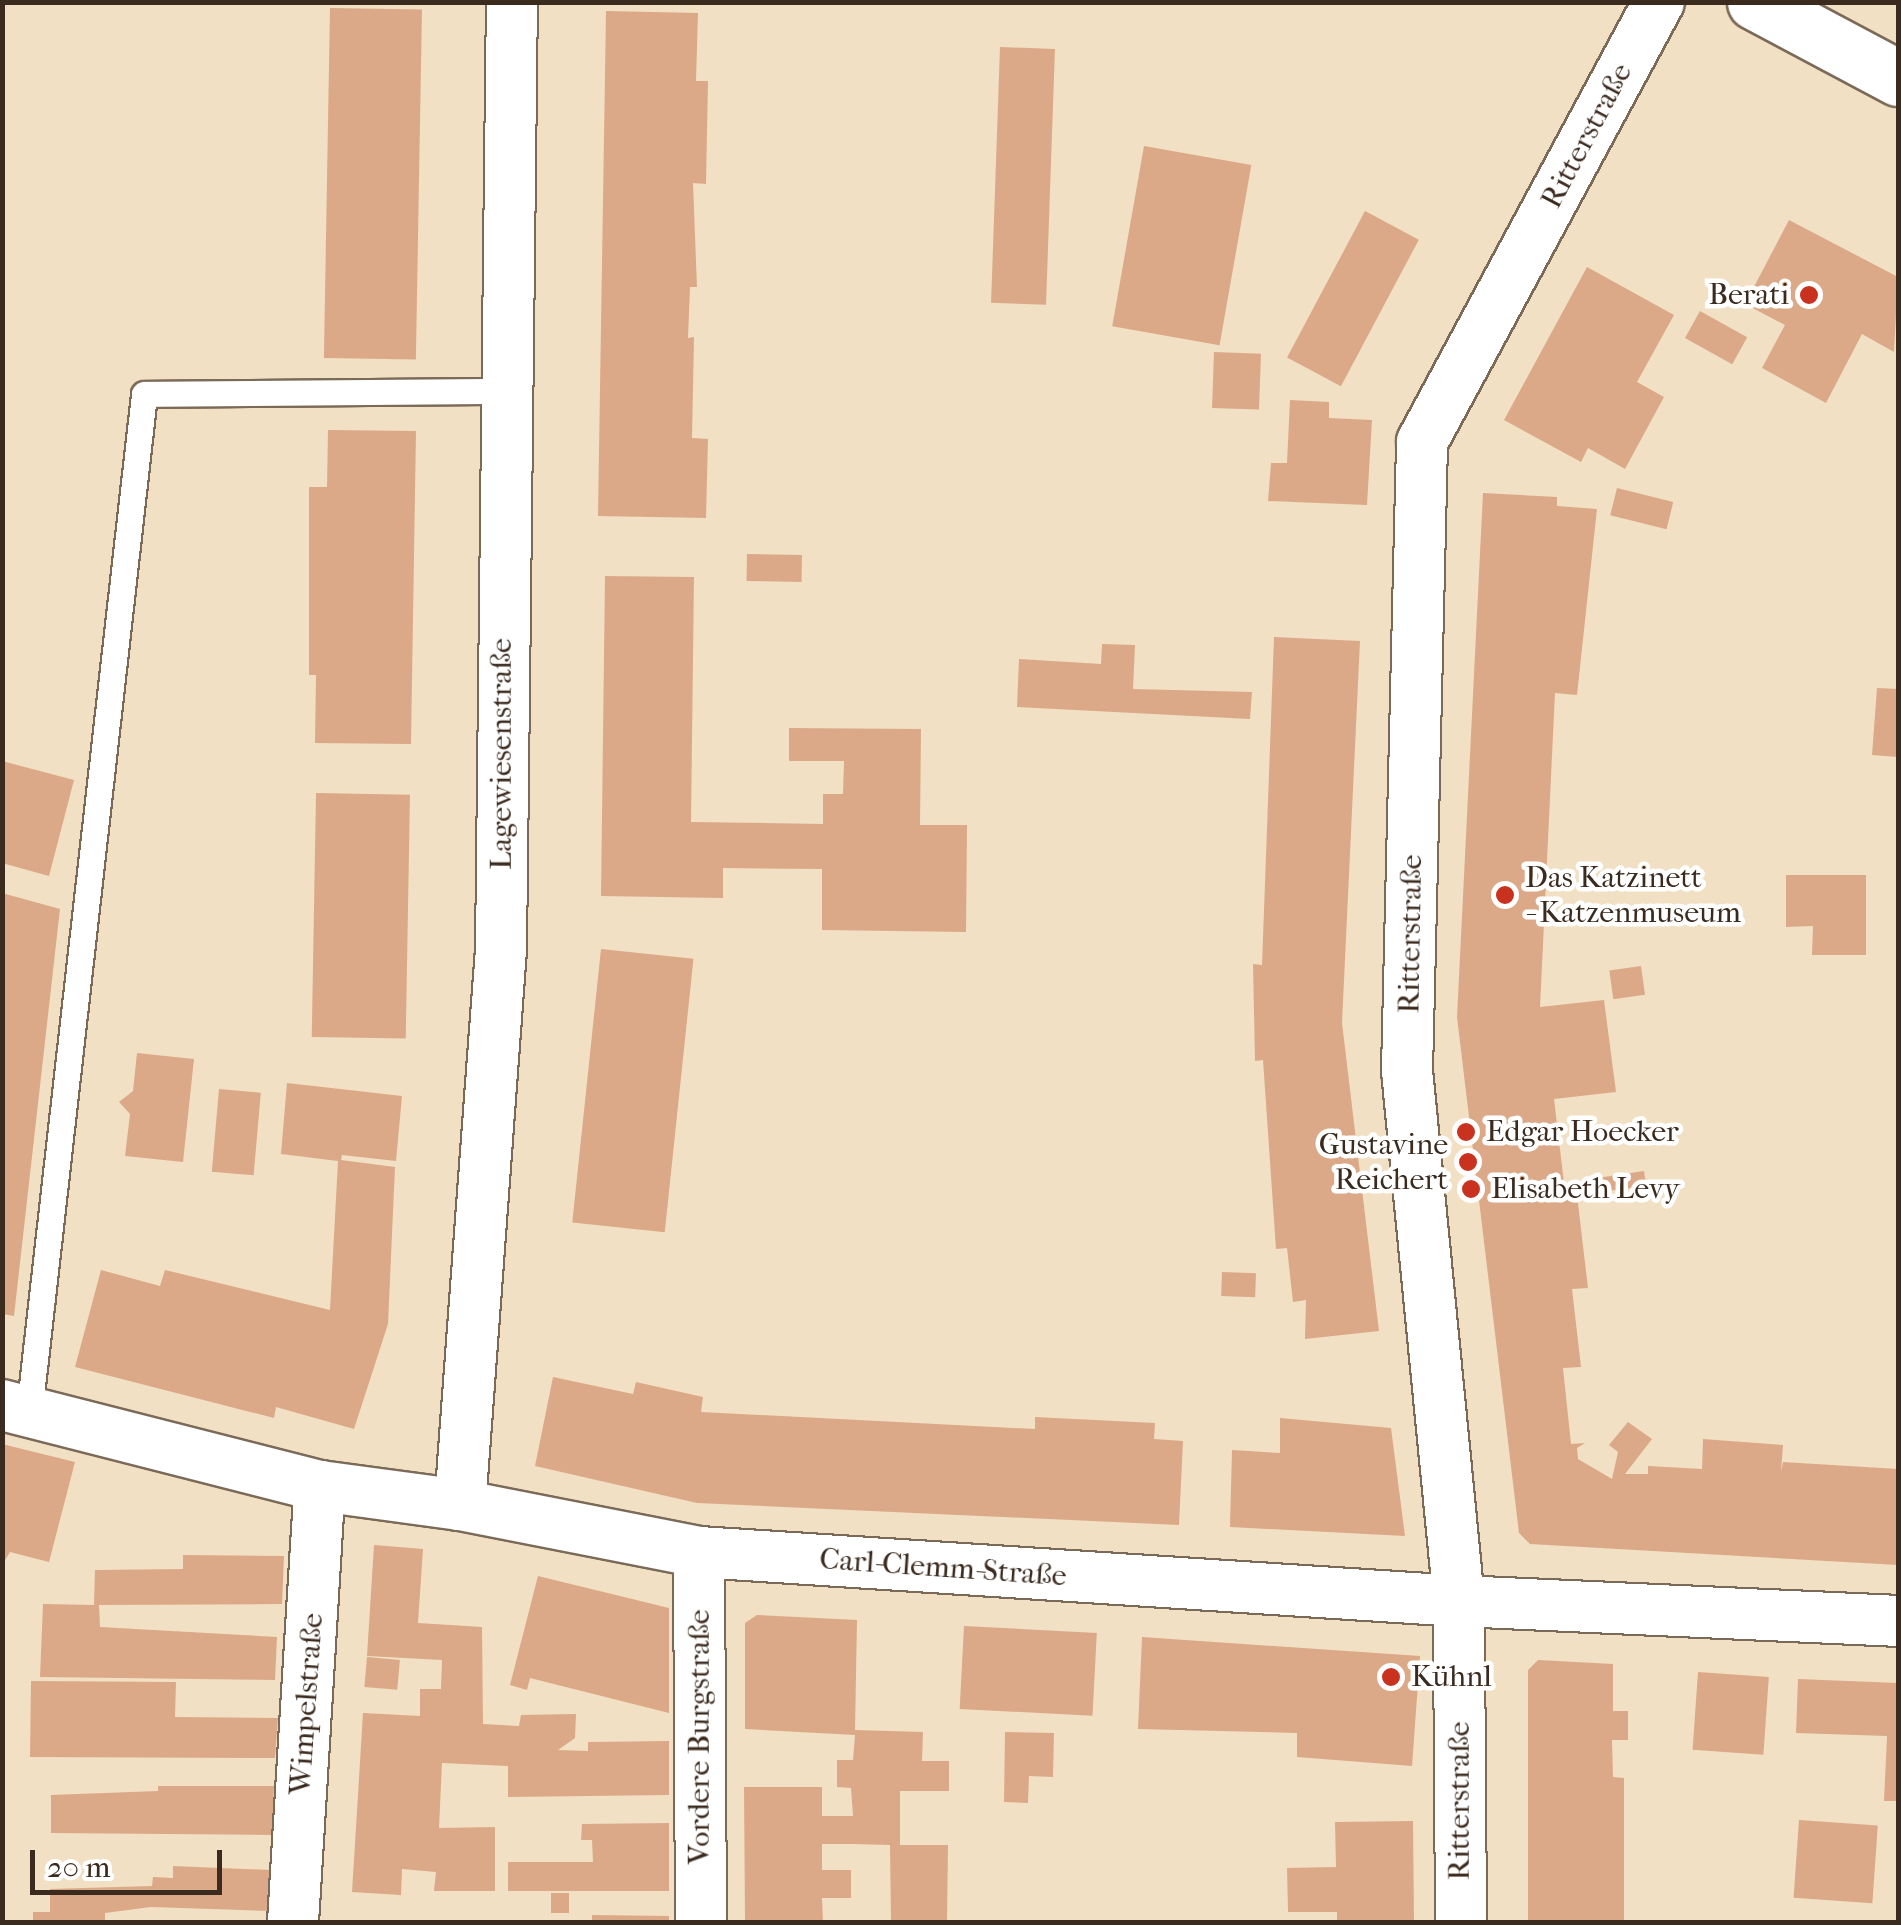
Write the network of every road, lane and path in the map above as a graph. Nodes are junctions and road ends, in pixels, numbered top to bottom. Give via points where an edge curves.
1 (512, 2) edge
2 (1659, 2) edge
3 (1755, 2) edge
4 (1898, 78) edge
5 (505, 391) junction
6 (16, 1409) edge
7 (320, 1486) junction
8 (460, 1505) junction
9 (699, 1552) junction
10 (1459, 1601) junction
11 (1898, 1621) edge
12 (293, 1922) edge
13 (701, 1922) edge
14 (1460, 1922) edge

1 - 5 street, Lagewiesenstraße
2 - 10 street, Ritterstraße via 1422,442 1408,1071
3 - 4 main road
5 - 6 lane via 144,394
5 - 8 street, Lagewiesenstraße via 501,950
6 - 7 street, Carl-Clemm-Straße
7 - 8 street, Carl-Clemm-Straße
7 - 12 street, Wimpelstraße
8 - 9 street, Carl-Clemm-Straße
9 - 10 street, Carl-Clemm-Straße
9 - 13 street, Vordere Burgstraße
10 - 11 street, Carl-Clemm-Straße
10 - 14 street, Ritterstraße

